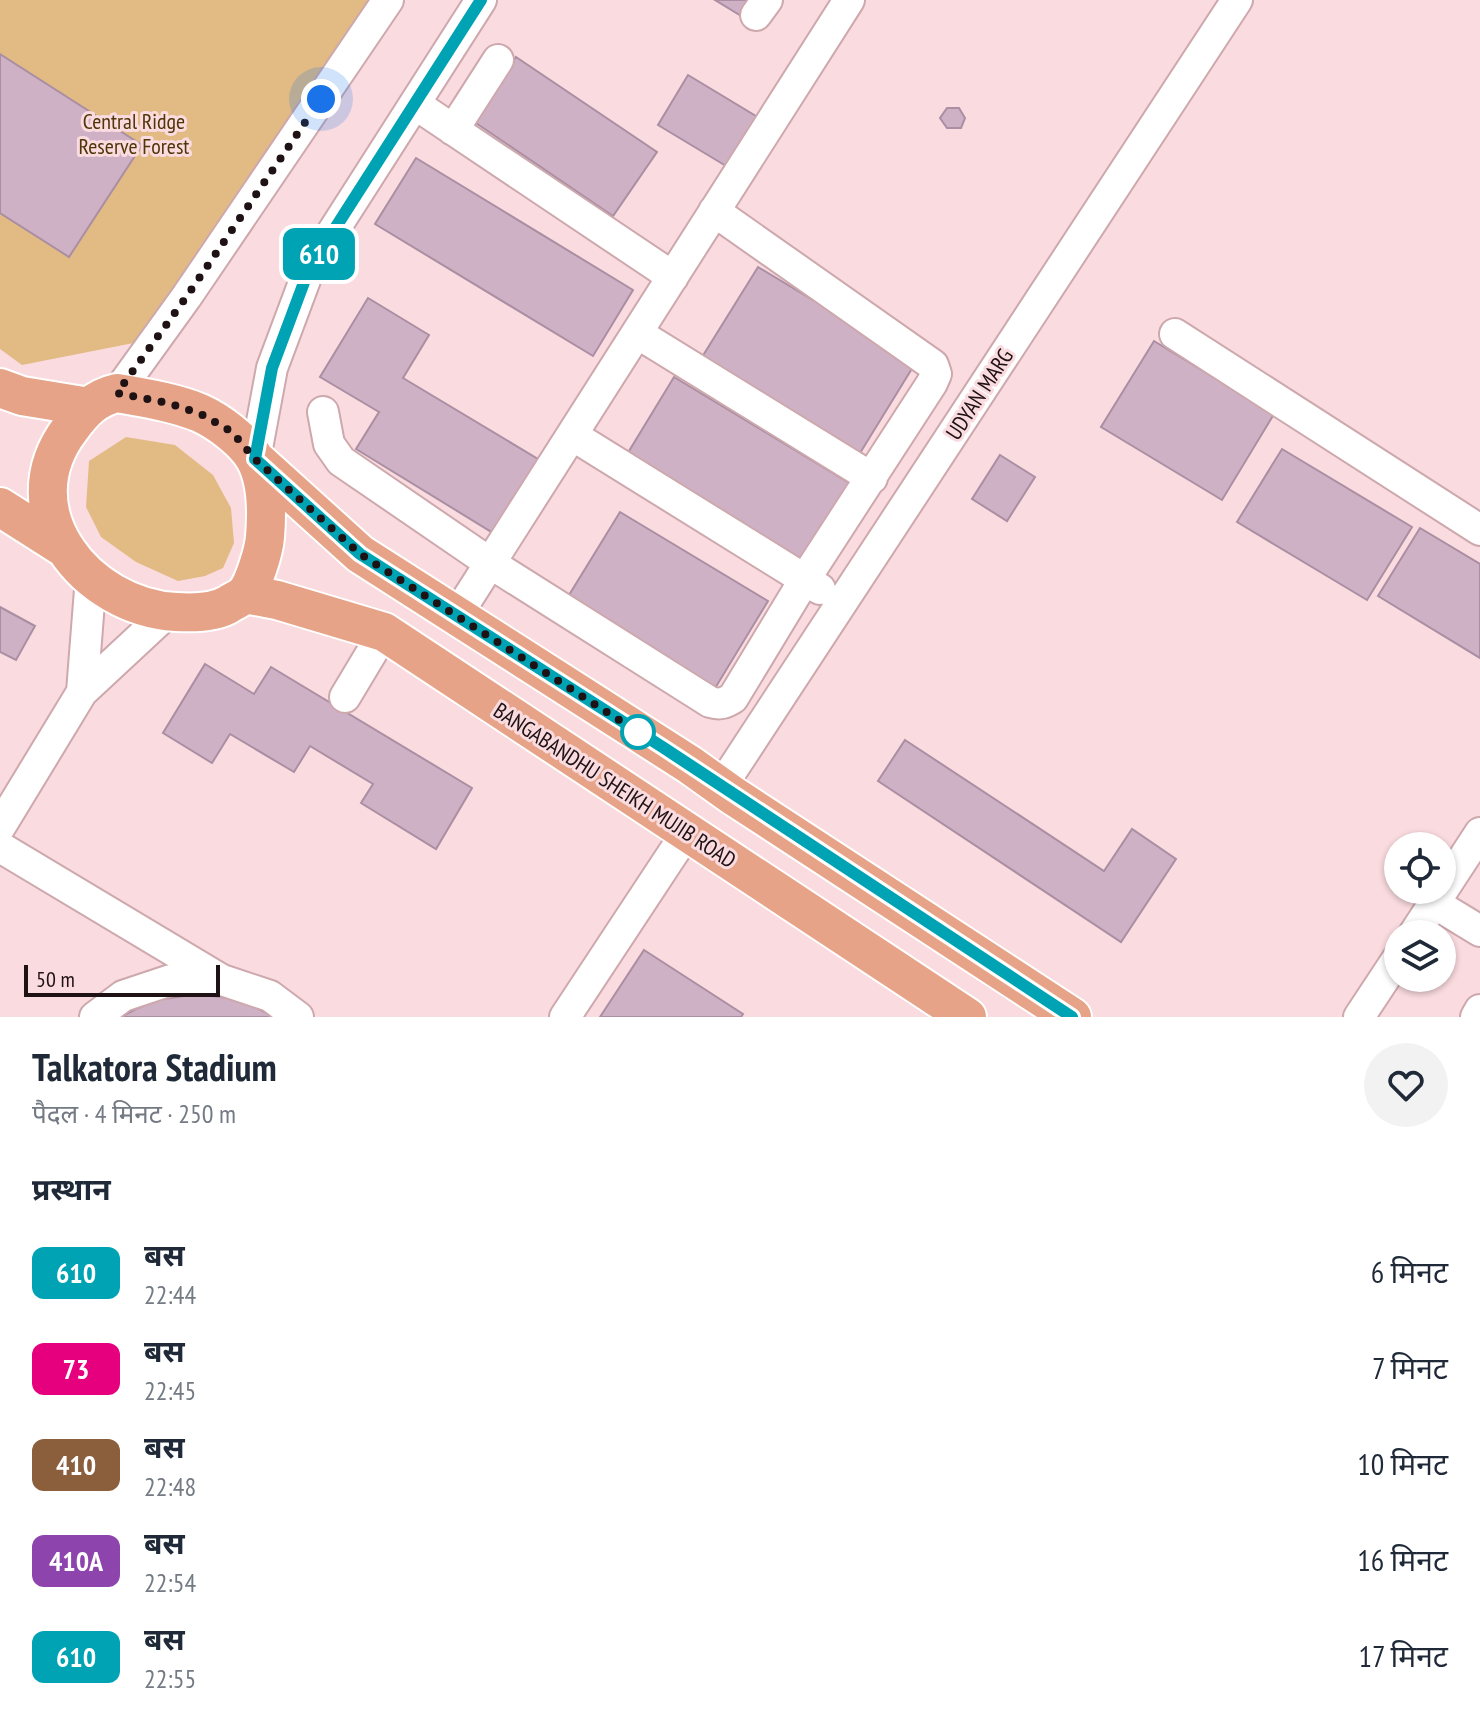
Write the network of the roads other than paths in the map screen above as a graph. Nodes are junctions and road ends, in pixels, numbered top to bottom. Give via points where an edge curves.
1 (388, 0) edge
2 (481, 0) edge
3 (849, 0) edge
4 (1237, 0) edge
5 (498, 60) dead end
6 (415, 104) junction
7 (453, 130) junction
8 (714, 211) junction
9 (673, 277) junction
10 (637, 333) junction
11 (1175, 334) dead end
12 (0, 388) edge
13 (103, 400) junction
14 (323, 412) dead end
15 (572, 435) junction
16 (255, 459) junction
17 (872, 478) junction
18 (0, 507) edge
19 (1480, 530) edge
20 (66, 549) junction
21 (490, 563) junction
22 (91, 577) junction
23 (805, 579) junction
24 (245, 594) junction
25 (842, 602) junction
26 (168, 612) junction
27 (457, 615) junction
28 (384, 632) junction
29 (82, 692) junction
30 (345, 697) dead end
31 (721, 787) junction
32 (0, 827) edge
33 (687, 832) junction
34 (1480, 833) edge
35 (0, 847) edge
36 (1456, 870) edge
37 (1436, 904) edge
38 (1480, 931) edge
39 (1384, 979) edge
40 (222, 980) junction
41 (1480, 1010) edge
42 (95, 1017) edge
43 (298, 1017) edge
44 (565, 1017) edge
45 (967, 1017) edge
46 (1072, 1017) edge
47 (1359, 1017) edge
48 (1476, 1017) edge

1 - 13 street via 187,296
2 - 6 street
3 - 8 street
4 - 25 street, UDYAN MARG
5 - 7 street
6 - 7 street
6 - 16 street via 309,269 272,368
7 - 9 street
8 - 9 street
8 - 17 street via 933,365 932,383
9 - 10 street
10 - 15 street
10 - 17 street
11 - 19 street
12 - 13 main road via 22,396
13 - 16 main road via 168,403 201,414 232,432
13 - 20 main road via 60,442 51,463 48,508
14 - 21 street via 329,444 341,461
15 - 21 street
15 - 23 street
16 - 24 main road via 267,513 265,542
16 - 27 main road via 360,554
17 - 23 street
18 - 20 main road
20 - 22 main road
21 - 23 street via 718,705 733,698
21 - 27 street
22 - 26 main road via 130,602
22 - 29 street
23 - 25 street
24 - 26 main road via 222,608
24 - 28 main road, BANGABANDHU SHEIKH MUJIB ROAD
25 - 31 street, UDYAN MARG
26 - 29 street
27 - 31 main road
28 - 30 street
28 - 33 main road, BANGABANDHU SHEIKH MUJIB ROAD
29 - 32 street
31 - 46 main road
33 - 44 street
33 - 45 main road, BANGABANDHU SHEIKH MUJIB ROAD
34 - 36 street
35 - 40 street
37 - 38 street
39 - 47 street
40 - 42 street via 171,980 123,996
40 - 43 street via 270,996
41 - 48 street

